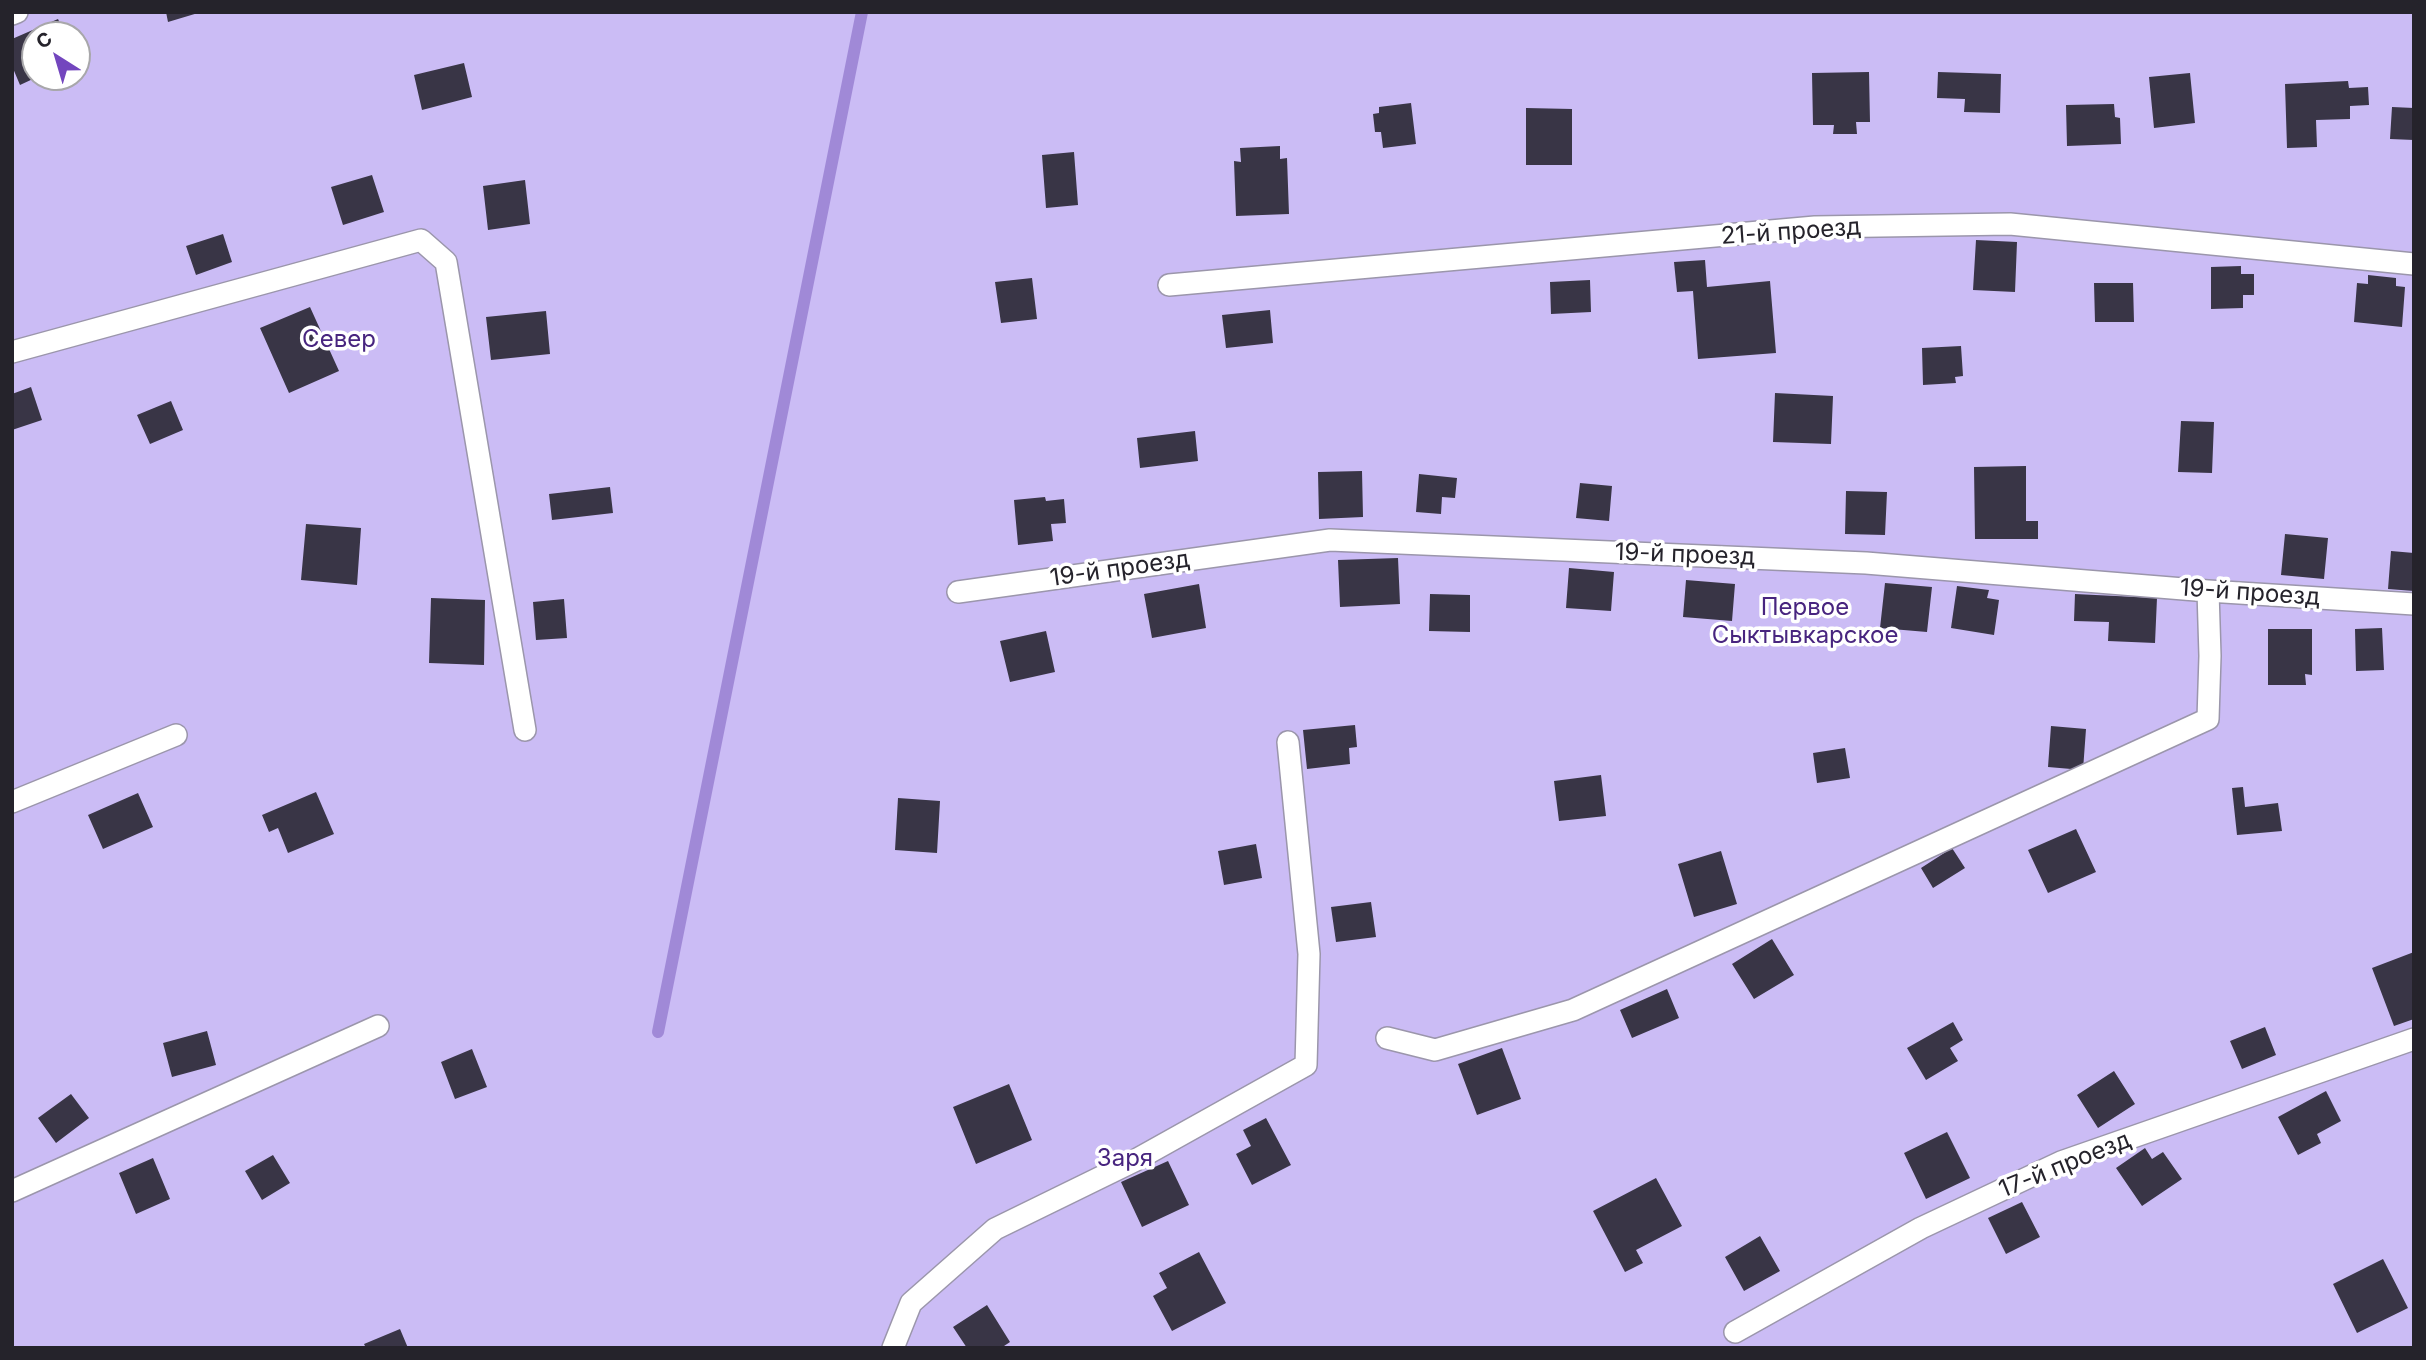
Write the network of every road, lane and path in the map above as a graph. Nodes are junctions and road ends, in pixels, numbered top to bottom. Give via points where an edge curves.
1 (17, 12) edge
2 (12, 14) edge
3 (2414, 264) edge
4 (1169, 285) dead end
5 (12, 352) edge
6 (2208, 591) junction
7 (958, 592) dead end
8 (2414, 604) edge
9 (525, 730) dead end
10 (176, 736) dead end
11 (1288, 741) dead end
12 (12, 802) edge
13 (378, 1026) dead end
14 (1387, 1038) dead end
15 (2414, 1039) edge
16 (12, 1191) edge
17 (1735, 1332) dead end
18 (893, 1348) edge

1 - 2 lane
3 - 4 lane, 21-й проезд via 2010,224 1815,228
5 - 9 lane via 421,240 446,262
6 - 7 lane, 19-й проезд via 1866,563 1330,540
6 - 8 lane, 19-й проезд
6 - 14 lane via 2207,719 1573,1010 1435,1050
10 - 12 lane
11 - 18 lane via 1309,954 1306,1065 1134,1161 995,1229 911,1303
13 - 16 lane
15 - 17 lane, 17-й проезд via 2061,1162 1921,1228

